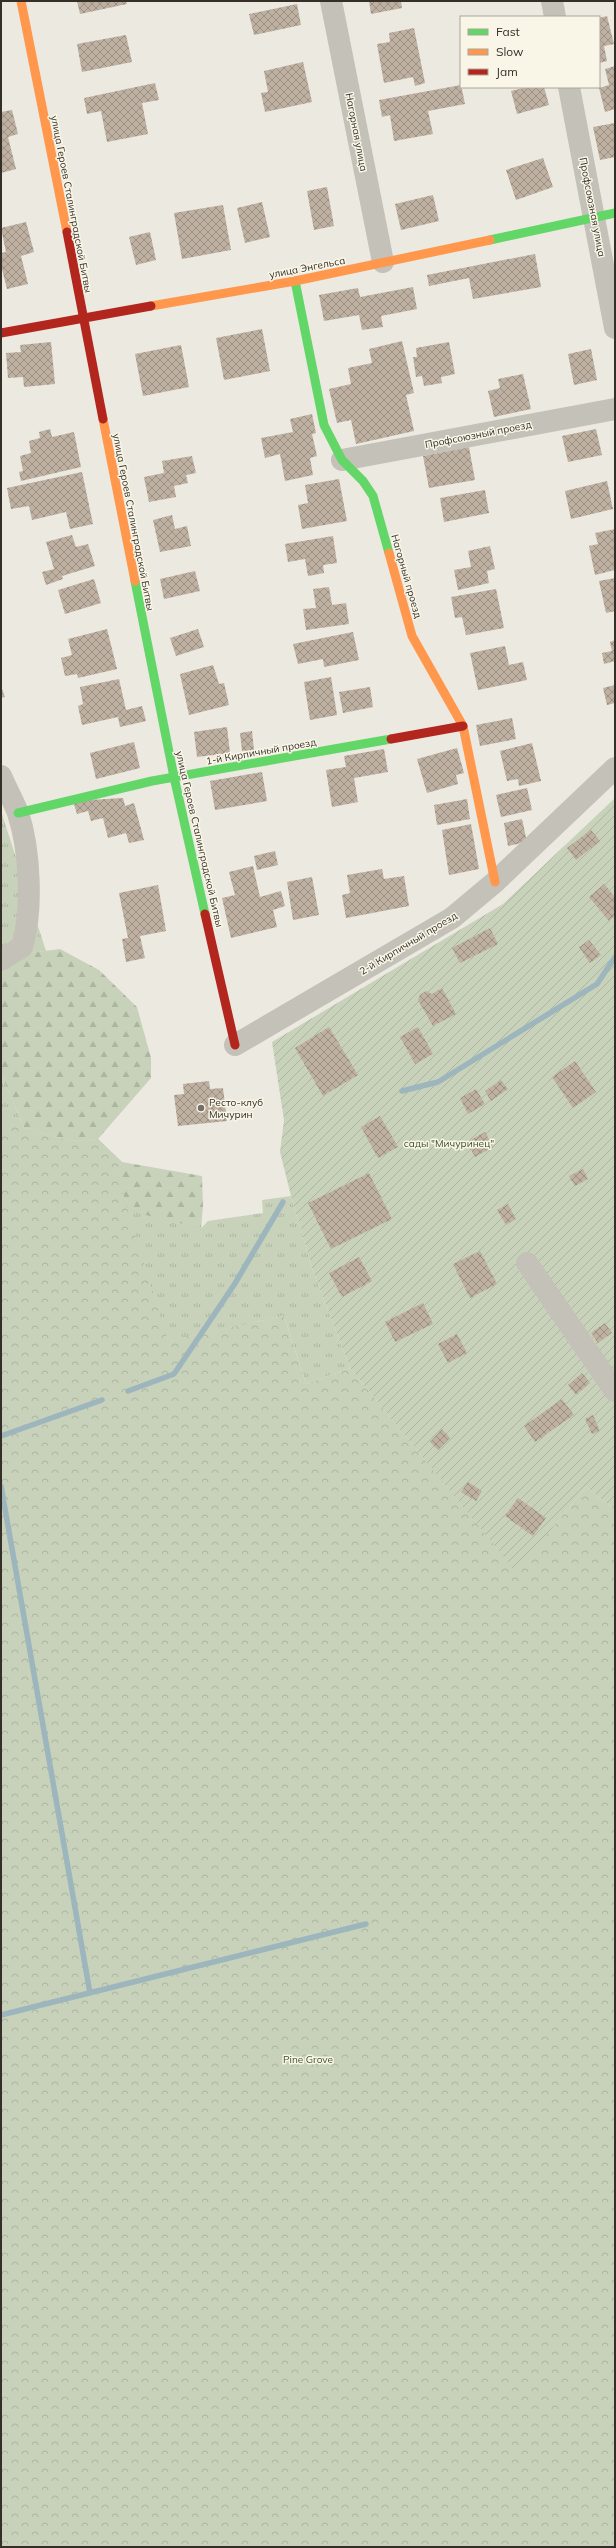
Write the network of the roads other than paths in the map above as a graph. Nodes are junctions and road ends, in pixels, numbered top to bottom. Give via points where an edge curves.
1 (21, 1) edge
2 (331, 1) edge
3 (552, 1) edge
4 (555, 16) edge
5 (570, 88) edge
6 (605, 215) edge
7 (383, 262) junction
8 (295, 281) junction
9 (83, 318) junction
10 (615, 328) edge
11 (1, 333) edge
12 (615, 409) edge
13 (342, 460) junction
14 (463, 726) junction
15 (615, 768) edge
16 (1, 776) edge
17 (174, 777) junction
18 (18, 813) junction
19 (495, 882) junction
20 (1, 960) edge
21 (235, 1044) joint
22 (527, 1263) dead end
23 (615, 1391) edge

1 - 9 street, улица Героев Сталинградской Битвы
2 - 7 street, Нагорная улица
3 - 4 street
5 - 6 street, Профсоюзная улица
6 - 7 street, улица Энгельса
6 - 10 street, Профсоюзная улица
7 - 8 street, улица Энгельса
8 - 9 street, улица Энгельса
8 - 13 street, Нагорный проезд via 324,425
9 - 11 street, улица Энгельса
9 - 17 street, улица Героев Сталинградской Битвы
12 - 13 street, Профсоюзный проезд
13 - 14 street, Нагорный проезд via 363,480 374,496 412,636
14 - 17 street, 1-й Кирпичный проезд
14 - 19 street, Нагорный проезд
15 - 19 street, 2-й Кирпичный проезд
16 - 18 street
17 - 18 street, 1-й Кирпичный проезд
17 - 21 street, улица Героев Сталинградской Битвы
18 - 20 street via 27,858 28,926 22,947
19 - 21 street, 2-й Кирпичный проезд via 452,918
22 - 23 street

